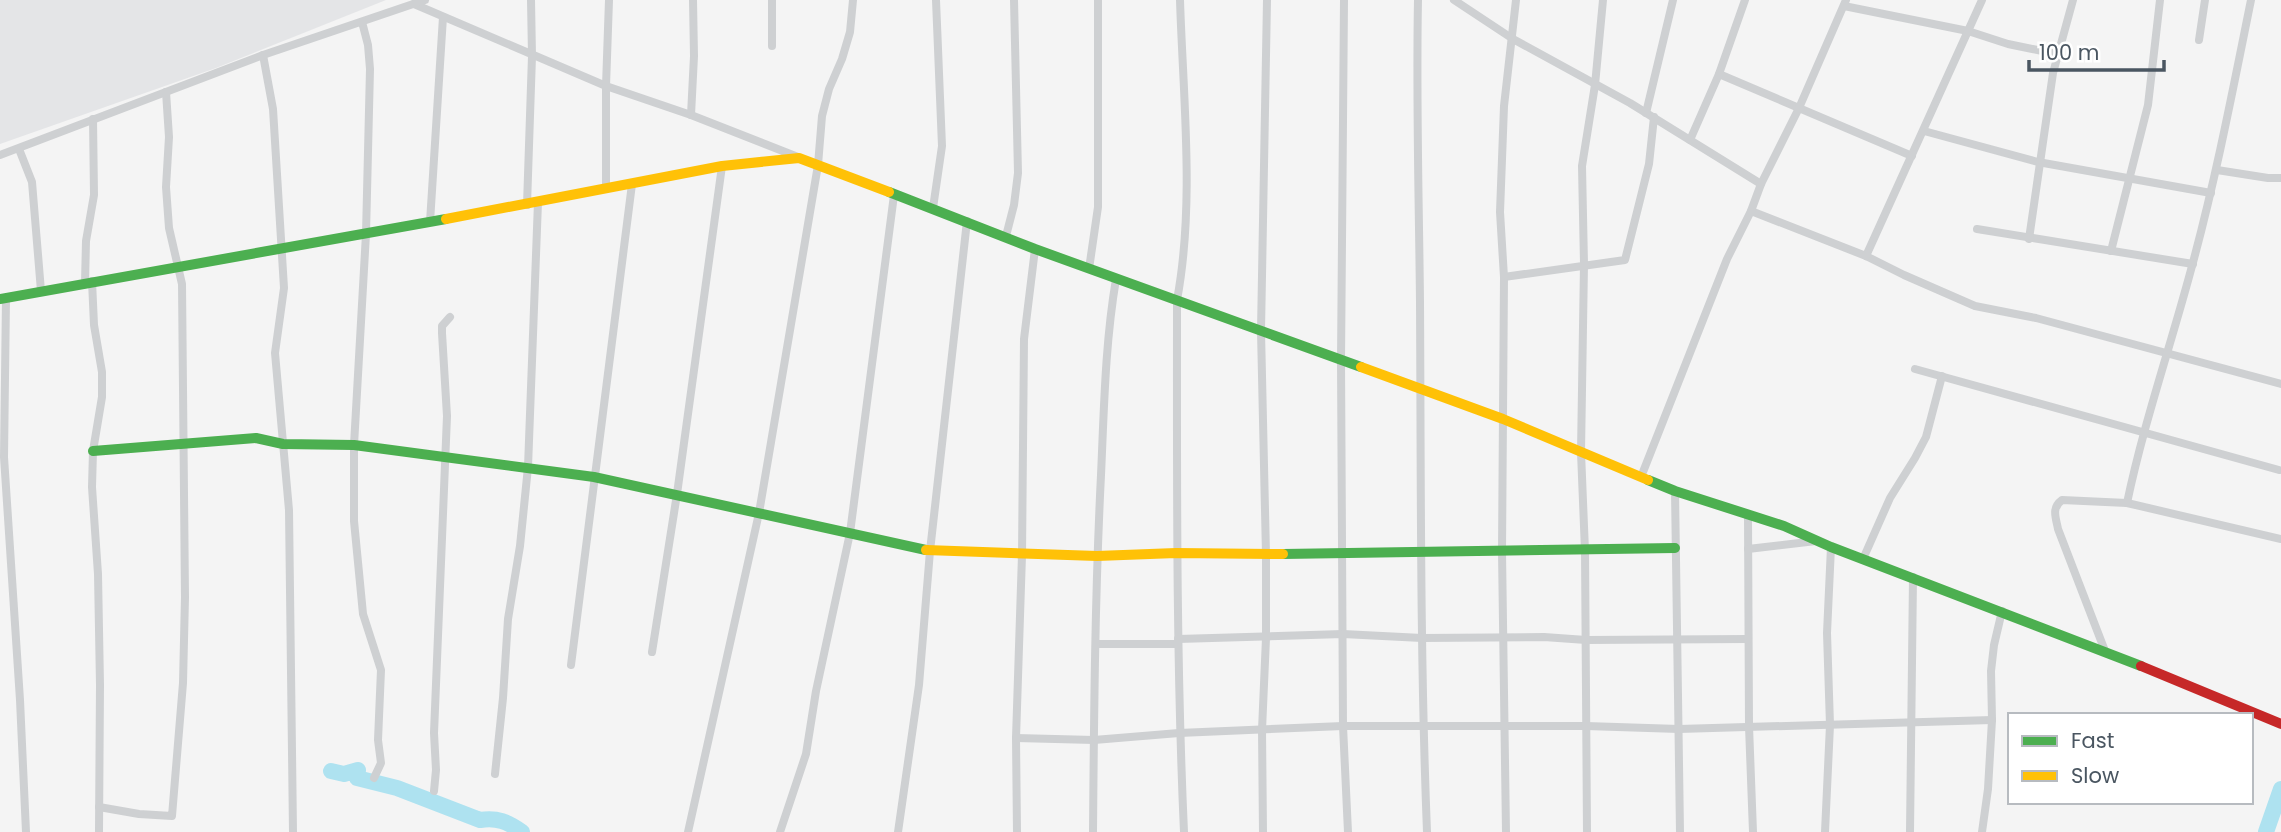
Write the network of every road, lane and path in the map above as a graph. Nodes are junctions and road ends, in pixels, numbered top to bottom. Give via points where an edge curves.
1 (425, 0) edge
2 (531, 0) edge
3 (609, 0) edge
4 (693, 0) edge
5 (772, 0) edge
6 (853, 0) edge
7 (936, 0) edge
8 (1014, 0) edge
9 (1098, 0) edge
10 (1180, 0) edge
11 (1267, 0) edge
12 (1344, 0) edge
13 (1418, 0) edge
14 (1454, 0) edge
15 (1516, 0) edge
16 (1604, 0) edge
17 (1673, 0) edge
18 (1745, 0) edge
19 (1982, 0) edge
20 (2073, 0) edge
21 (2160, 0) edge
22 (2205, 0) edge
23 (2251, 0) edge
24 (1845, 3) edge
25 (414, 4) junction
26 (443, 17) junction
27 (362, 22) junction
28 (1968, 32) junction
29 (1513, 39) junction
30 (2199, 40) dead end
31 (772, 46) dead end
32 (2057, 54) junction
33 (263, 55) junction
34 (532, 56) junction
35 (1719, 74) junction
36 (1595, 85) junction
37 (606, 86) junction
38 (166, 92) junction
39 (1799, 108) junction
40 (691, 115) junction
41 (1650, 115) junction
42 (93, 119) junction
43 (1924, 131) junction
44 (1690, 140) junction
45 (19, 149) junction
46 (0, 155) edge
47 (1912, 156) junction
48 (799, 158) junction
49 (2038, 162) junction
50 (818, 165) junction
51 (722, 166) junction
52 (2217, 170) junction
53 (2281, 178) edge
54 (2127, 179) junction
55 (632, 184) junction
56 (1761, 184) junction
57 (607, 189) junction
58 (2211, 193) junction
59 (894, 195) junction
60 (532, 203) junction
61 (933, 208) junction
62 (1751, 211) junction
63 (967, 221) junction
64 (430, 222) junction
65 (1977, 229) dead end
66 (366, 234) junction
67 (1006, 236) junction
68 (2028, 239) junction
69 (280, 248) junction
70 (1035, 249) junction
71 (2111, 251) junction
72 (1866, 256) junction
73 (1584, 264) junction
74 (2193, 264) junction
75 (178, 267) junction
76 (1089, 268) junction
77 (1504, 277) junction
78 (1116, 279) junction
79 (89, 282) junction
80 (40, 291) junction
81 (3, 299) edge
82 (1177, 300) junction
83 (450, 317) dead end
84 (1261, 331) junction
85 (2168, 352) junction
86 (1341, 361) junction
87 (1915, 369) dead end
88 (1942, 376) junction
89 (2281, 384) edge
90 (1420, 391) junction
91 (1503, 419) junction
92 (2142, 434) junction
93 (182, 443) junction
94 (283, 444) junction
95 (354, 445) junction
96 (93, 451) junction
97 (1581, 452) junction
98 (446, 458) junction
99 (527, 467) junction
100 (2278, 470) dead end
101 (594, 477) junction
102 (1642, 477) junction
103 (1675, 491) junction
104 (677, 494) junction
105 (2127, 503) junction
106 (759, 513) junction
107 (1748, 516) junction
108 (850, 533) junction
109 (2281, 539) edge
110 (1819, 541) junction
111 (1831, 547) junction
112 (1675, 548) junction
113 (1748, 549) junction
114 (930, 551) junction
115 (1422, 551) junction
116 (1585, 551) junction
117 (1502, 552) junction
118 (1176, 553) junction
119 (1343, 554) junction
120 (1022, 555) junction
121 (1266, 555) junction
122 (1097, 556) junction
123 (1863, 559) junction
124 (1913, 578) junction
125 (2002, 611) junction
126 (1343, 634) junction
127 (1266, 638) junction
128 (1422, 638) junction
129 (1504, 638) junction
130 (1748, 639) junction
131 (1586, 640) junction
132 (1678, 641) junction
133 (1178, 642) junction
134 (1096, 644) junction
135 (2105, 651) junction
136 (652, 652) dead end
137 (570, 665) dead end
138 (1992, 720) junction
139 (1911, 722) junction
140 (2281, 724) edge
141 (1830, 725) junction
142 (1343, 726) junction
143 (1423, 726) junction
144 (1586, 726) junction
145 (1749, 726) junction
146 (1506, 727) junction
147 (1679, 729) junction
148 (1262, 730) junction
149 (1179, 733) junction
150 (1016, 738) junction
151 (1094, 740) junction
152 (495, 774) dead end
153 (374, 778) dead end
154 (434, 791) dead end
155 (99, 807) junction
156 (26, 832) edge
157 (99, 832) edge
158 (293, 832) edge
159 (688, 832) edge
160 (780, 832) edge
161 (898, 832) edge
162 (1017, 832) edge
163 (1093, 832) edge
164 (1184, 832) edge
165 (1263, 832) edge
166 (1348, 832) edge
167 (1426, 832) edge
168 (1506, 832) edge
169 (1587, 832) edge
170 (1680, 832) edge
171 (1753, 832) edge
172 (1825, 832) edge
173 (1910, 832) edge
174 (1982, 832) edge

1 - 25 street
2 - 34 street
3 - 37 street
4 - 40 street
5 - 31 street
6 - 50 street via 850,32 822,116
7 - 61 street via 942,146
8 - 67 street via 1017,173
9 - 76 street via 1098,207
10 - 82 street via 1186,210
11 - 84 street
12 - 86 street
13 - 90 street
14 - 29 street
15 - 29 street
16 - 36 street
17 - 41 street
18 - 35 street
19 - 28 street
20 - 32 street
21 - 54 street via 2148,105
22 - 30 street
23 - 52 street
24 - 28 street
24 - 39 street
25 - 26 street
25 - 27 street
26 - 34 street
26 - 64 street
27 - 33 street
27 - 66 street via 370,69
28 - 32 street
28 - 43 street
29 - 36 street
29 - 77 street via 1500,168
32 - 49 street
33 - 38 street
33 - 69 street via 272,109
34 - 37 street
34 - 60 street
35 - 39 street
35 - 44 street
36 - 41 street
36 - 73 street via 1582,166
37 - 40 street
37 - 57 street
38 - 42 street
38 - 75 street via 166,187
39 - 47 street
39 - 56 street
40 - 48 street
41 - 44 street
41 - 73 street via 1648,164 1625,260
42 - 45 street
42 - 79 street via 94,195 86,241
43 - 47 street
43 - 49 street
44 - 56 street
45 - 46 street
45 - 80 street via 32,182
47 - 72 street
48 - 50 street
48 - 51 street
49 - 54 street
49 - 68 street
50 - 59 street
50 - 106 street
51 - 55 street
51 - 104 street
52 - 53 street
52 - 58 street
54 - 58 street
54 - 71 street
55 - 57 street
55 - 101 street
56 - 62 street
57 - 60 street
58 - 74 street
59 - 61 street
59 - 108 street
60 - 64 street
60 - 99 street
61 - 63 street
62 - 72 street
62 - 102 street via 1727,259
63 - 67 street
63 - 114 street
64 - 66 street
65 - 68 street
66 - 69 street
66 - 95 street
67 - 70 street
68 - 71 street
69 - 75 street
69 - 94 street via 284,288 275,353
70 - 76 street
70 - 120 street via 1024,339
71 - 74 street
72 - 85 street via 1975,306
73 - 77 street
73 - 97 street
74 - 85 street
75 - 79 street
75 - 93 street via 182,284
76 - 78 street
77 - 91 street
78 - 82 street
78 - 122 street via 1106,367
79 - 80 street
79 - 96 street via 102,372
80 - 81 street
81 - 156 street via 4,457
82 - 84 street
82 - 118 street
83 - 98 street via 442,327
84 - 86 street
84 - 121 street
85 - 89 street
85 - 92 street
86 - 90 street
86 - 119 street
87 - 88 street
88 - 92 street
88 - 123 street via 1926,437 1890,498
90 - 91 street
90 - 115 street
91 - 97 street
91 - 117 street
92 - 100 street
92 - 105 street
93 - 94 street via 256,438
93 - 96 street
93 - 155 street via 184,659 172,816
94 - 95 street
94 - 158 street via 289,510
95 - 98 street
95 - 153 street via 354,521 363,614 381,670 380,763
96 - 155 street
97 - 102 street
97 - 116 street
98 - 99 street
98 - 154 street
99 - 101 street
99 - 152 street
101 - 104 street
101 - 137 street
102 - 103 street
103 - 107 street
103 - 112 street
104 - 106 street
104 - 136 street
105 - 109 street
105 - 135 street via 2062,500 2054,512
106 - 108 street
106 - 159 street
107 - 110 street
107 - 113 street
108 - 114 street
108 - 160 street via 806,754
110 - 111 street
110 - 113 street
111 - 123 street
111 - 141 street via 1827,633
112 - 116 street
112 - 132 street
113 - 130 street
114 - 120 street
114 - 161 street via 919,685
115 - 117 street
115 - 119 street
115 - 128 street
116 - 117 street
116 - 131 street
117 - 129 street
118 - 121 street
118 - 122 street
118 - 133 street
119 - 121 street
119 - 126 street
120 - 122 street
120 - 150 street
121 - 127 street
122 - 134 street
123 - 124 street
124 - 125 street
124 - 139 street
125 - 135 street
125 - 138 street via 1991,671
126 - 127 street
126 - 128 street
126 - 142 street
127 - 133 street
127 - 148 street
128 - 129 street
128 - 143 street
129 - 131 street
129 - 146 street
130 - 132 street
130 - 145 street
131 - 132 street
131 - 144 street
132 - 147 street
133 - 134 street
133 - 149 street
134 - 151 street
135 - 140 street
138 - 139 street
138 - 174 street
139 - 141 street
139 - 173 street
141 - 145 street
141 - 172 street
142 - 143 street
142 - 148 street
142 - 166 street
143 - 146 street
143 - 167 street
144 - 146 street
144 - 147 street
144 - 169 street
145 - 147 street
145 - 171 street
146 - 168 street
147 - 170 street
148 - 149 street
148 - 165 street
149 - 151 street
149 - 164 street
150 - 151 street
150 - 162 street
151 - 163 street
155 - 157 street

